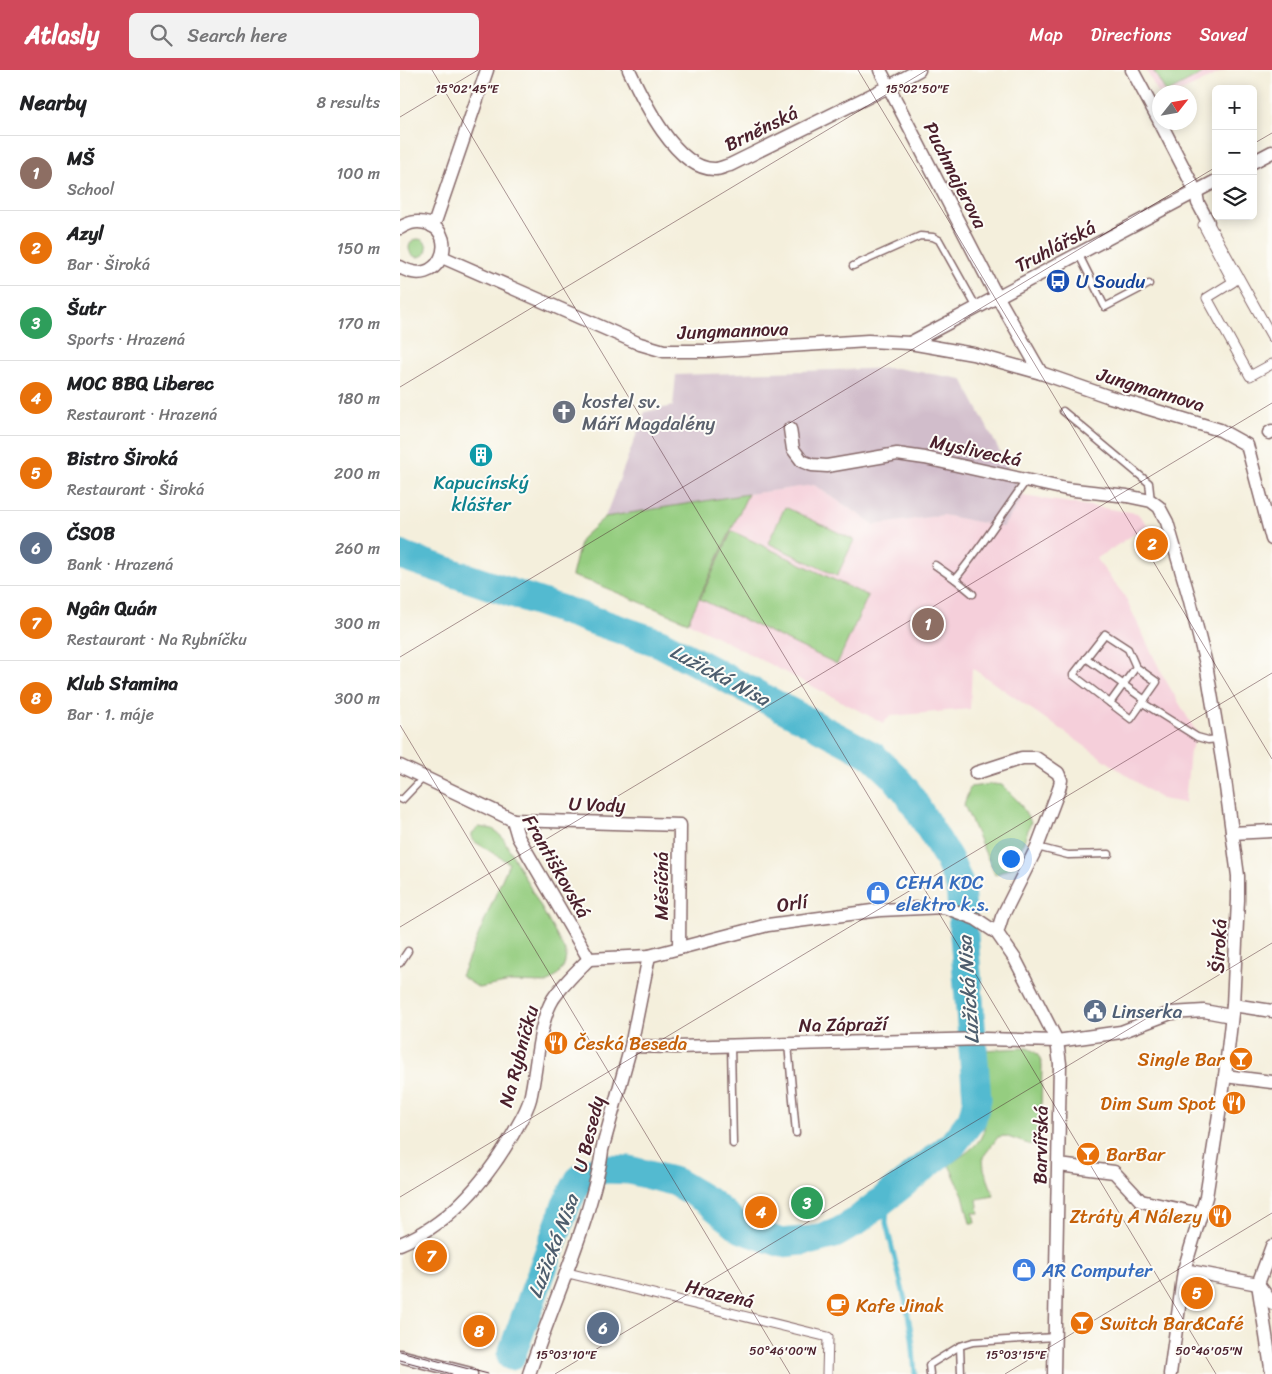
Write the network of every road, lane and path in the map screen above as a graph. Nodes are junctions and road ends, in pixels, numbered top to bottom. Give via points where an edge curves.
1 (487, 70) edge
2 (629, 70) edge
3 (880, 70) edge
4 (918, 70) edge
5 (1132, 70) edge
6 (888, 87) junction
7 (1152, 107) edge
8 (1164, 130) edge
9 (1272, 152) edge
10 (1257, 160) edge
11 (1212, 184) edge
12 (1196, 192) junction
13 (1208, 222) junction
14 (432, 226) junction
15 (400, 228) edge
16 (1079, 255) junction
17 (442, 258) junction
18 (853, 266) dead end
19 (400, 267) edge
20 (1149, 284) dead end
21 (998, 298) junction
22 (978, 309) junction
23 (1272, 337) edge
24 (910, 343) junction
25 (1272, 364) edge
26 (1041, 373) junction
27 (1063, 411) dead end
28 (790, 429) dead end
29 (1026, 480) junction
30 (1151, 501) junction
31 (1272, 539) edge
32 (935, 565) dead end
33 (955, 579) junction
34 (973, 594) dead end
35 (1086, 658) junction
36 (1136, 667) junction
37 (1124, 685) junction
38 (1144, 702) junction
39 (1110, 703) junction
40 (1218, 739) junction
41 (400, 766) edge
42 (976, 773) dead end
43 (424, 777) junction
44 (400, 799) edge
45 (513, 820) junction
46 (680, 825) joint
47 (1272, 831) edge
48 (1232, 832) junction
49 (1037, 847) junction
50 (1109, 854) dead end
51 (997, 933) junction
52 (679, 948) junction
53 (408, 952) dead end
54 (649, 956) junction
55 (589, 959) junction
56 (400, 963) edge
57 (1232, 1011) junction
58 (1272, 1011) edge
59 (1057, 1041) junction
60 (788, 1044) junction
61 (631, 1046) junction
62 (731, 1046) junction
63 (1225, 1076) junction
64 (1272, 1082) edge
65 (796, 1133) dead end
66 (734, 1144) dead end
67 (1059, 1165) junction
68 (1200, 1214) junction
69 (400, 1244) edge
70 (1272, 1246) edge
71 (1184, 1270) junction
72 (568, 1273) junction
73 (1258, 1284) junction
74 (1272, 1303) edge
75 (1055, 1337) junction
76 (960, 1346) junction
77 (400, 1356) edge
78 (456, 1372) edge
79 (471, 1374) edge
80 (528, 1374) edge
81 (827, 1374) edge
82 (930, 1374) edge
83 (961, 1374) edge
84 (1054, 1374) edge
85 (1170, 1374) edge
86 (1272, 1374) edge

1 - 14 street
2 - 6 street, Brněnská via 648,111 680,152 691,162 715,169 730,165
3 - 6 street, Puchmajerova
4 - 6 street, Brněnská
5 - 7 street
6 - 21 street, Puchmajerova
8 - 12 street
9 - 10 street
11 - 12 street, Truhlářská
12 - 13 street
12 - 16 street, Truhlářská
13 - 23 street
13 - 25 street via 1203,226 1233,282 1207,298 1250,376
14 - 15 street via 410,222
14 - 17 street via 442,240
16 - 20 lane via 1105,307
16 - 21 street, Truhlářská
17 - 19 street via 434,268 424,273 411,273
17 - 24 street, Jungmannova via 640,344 664,351 868,341
18 - 22 lane via 920,236 933,237 939,240
21 - 22 street, Truhlářská
21 - 26 street
22 - 24 street, Truhlářská
24 - 26 street, Jungmannova via 974,354
26 - 31 street, Jungmannova via 1220,430 1247,445
27 - 30 lane via 1149,483
28 - 29 street, Myslivecká via 793,449 802,461 812,465 827,466 897,454
29 - 30 street, Myslivecká
29 - 33 lane via 985,542
30 - 40 street, Široká via 1159,507 1166,522 1189,597
32 - 33 lane
33 - 34 lane
35 - 36 lane via 1105,634 1128,649
35 - 37 lane
35 - 39 lane via 1073,676
36 - 37 lane
36 - 38 lane via 1157,682
37 - 38 lane
37 - 39 lane
38 - 39 lane via 1131,719
38 - 40 lane via 1197,738
40 - 48 street, Široká
41 - 43 street, Františkovská
42 - 49 street via 1022,758 1036,758 1058,773 1061,780 1059,789
43 - 44 lane
43 - 45 street, Františkovská
45 - 46 street, U Vody
45 - 55 street, Františkovská via 518,837
46 - 52 street, Měsíčná
47 - 48 street
48 - 57 street, Široká via 1238,876
49 - 50 lane via 1068,855
49 - 51 street
51 - 52 street, Orlí via 976,919 944,906 880,910 768,925
51 - 59 street, Barvířská via 1015,958
52 - 54 street, Orlí
53 - 56 lane
54 - 55 street, Orlí
54 - 61 street, U Besedy
55 - 69 street, Na Rybníčku via 553,1000 540,1043 530,1101 501,1155 471,1193 435,1223
57 - 58 street, Na Zápraží
57 - 59 street, Na Zápraží via 1172,1013 1121,1032
57 - 63 street, Široká
59 - 60 street, Na Zápraží via 984,1039
59 - 67 street, Barvířská via 1060,1064
60 - 62 street, Na Zápraží
60 - 65 lane
61 - 62 street, Na Zápraží
61 - 72 street, U Besedy via 592,1196
62 - 66 lane
63 - 64 street
63 - 68 street, Široká via 1206,1197
67 - 68 street via 1114,1172 1141,1201
67 - 75 street, Barvířská
68 - 71 street, Široká
70 - 73 street
71 - 73 street
71 - 85 street, Široká
72 - 80 street, U Besedy
72 - 81 street, Hrazená via 828,1337
73 - 74 street
73 - 86 street
75 - 76 lane via 973,1342
75 - 84 street, Barvířská
76 - 82 lane via 929,1365
76 - 83 lane
77 - 78 street
78 - 79 street

